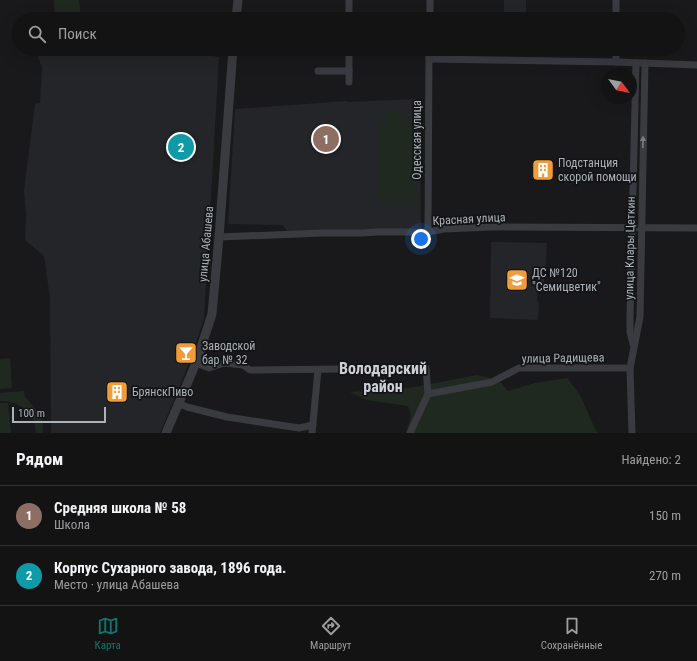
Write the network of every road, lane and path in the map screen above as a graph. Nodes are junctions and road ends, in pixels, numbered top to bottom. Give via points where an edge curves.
1 (238, 0) edge
2 (350, 0) edge
3 (430, 0) edge
4 (616, 0) edge
5 (237, 12) edge
6 (349, 12) edge
7 (430, 12) edge
8 (616, 12) edge
9 (233, 56) edge
10 (349, 56) edge
11 (616, 56) edge
12 (429, 59) joint
13 (616, 62) junction
14 (636, 63) junction
15 (645, 63) junction
16 (697, 65) edge
17 (318, 71) dead end
18 (349, 71) junction
19 (349, 82) dead end
20 (631, 228) junction
21 (641, 228) junction
22 (697, 228) edge
23 (428, 232) junction
24 (219, 237) junction
25 (633, 348) junction
26 (196, 363) junction
27 (630, 368) junction
28 (318, 370) junction
29 (428, 394) junction
30 (178, 403) junction
31 (313, 425) junction
32 (166, 433) edge
33 (312, 433) edge
34 (410, 433) edge
35 (632, 433) edge

1 - 5 street
2 - 6 street
3 - 7 street
4 - 8 street
9 - 24 street, улица Абашева
10 - 18 street
11 - 13 street
12 - 13 street
12 - 23 street, Одесская улица
13 - 14 street
14 - 15 street
14 - 20 street
15 - 16 street
21 -> 15 street, улица Клары Цеткин
17 - 18 street
18 - 19 street
20 - 21 street, Красная улица
20 - 23 street, Красная улица via 492,227
20 - 25 street via 630,332
21 - 22 street, Красная улица
21 - 25 street, улица Клары Цеткин via 640,317
23 - 24 street, Красная улица
24 - 26 street, улица Абашева via 212,314
25 - 27 street, улица Клары Цеткин
26 - 28 street via 209,368 224,363 243,365 250,370
26 - 30 street, улица Абашева
27 - 29 street, улица Радищева via 519,368 492,382
27 - 35 street, улица Клары Цеткин
28 - 29 street via 426,368
28 - 31 street
29 - 34 street
30 - 31 street via 227,416 299,428
30 - 32 street, улица Абашева
31 - 33 street

